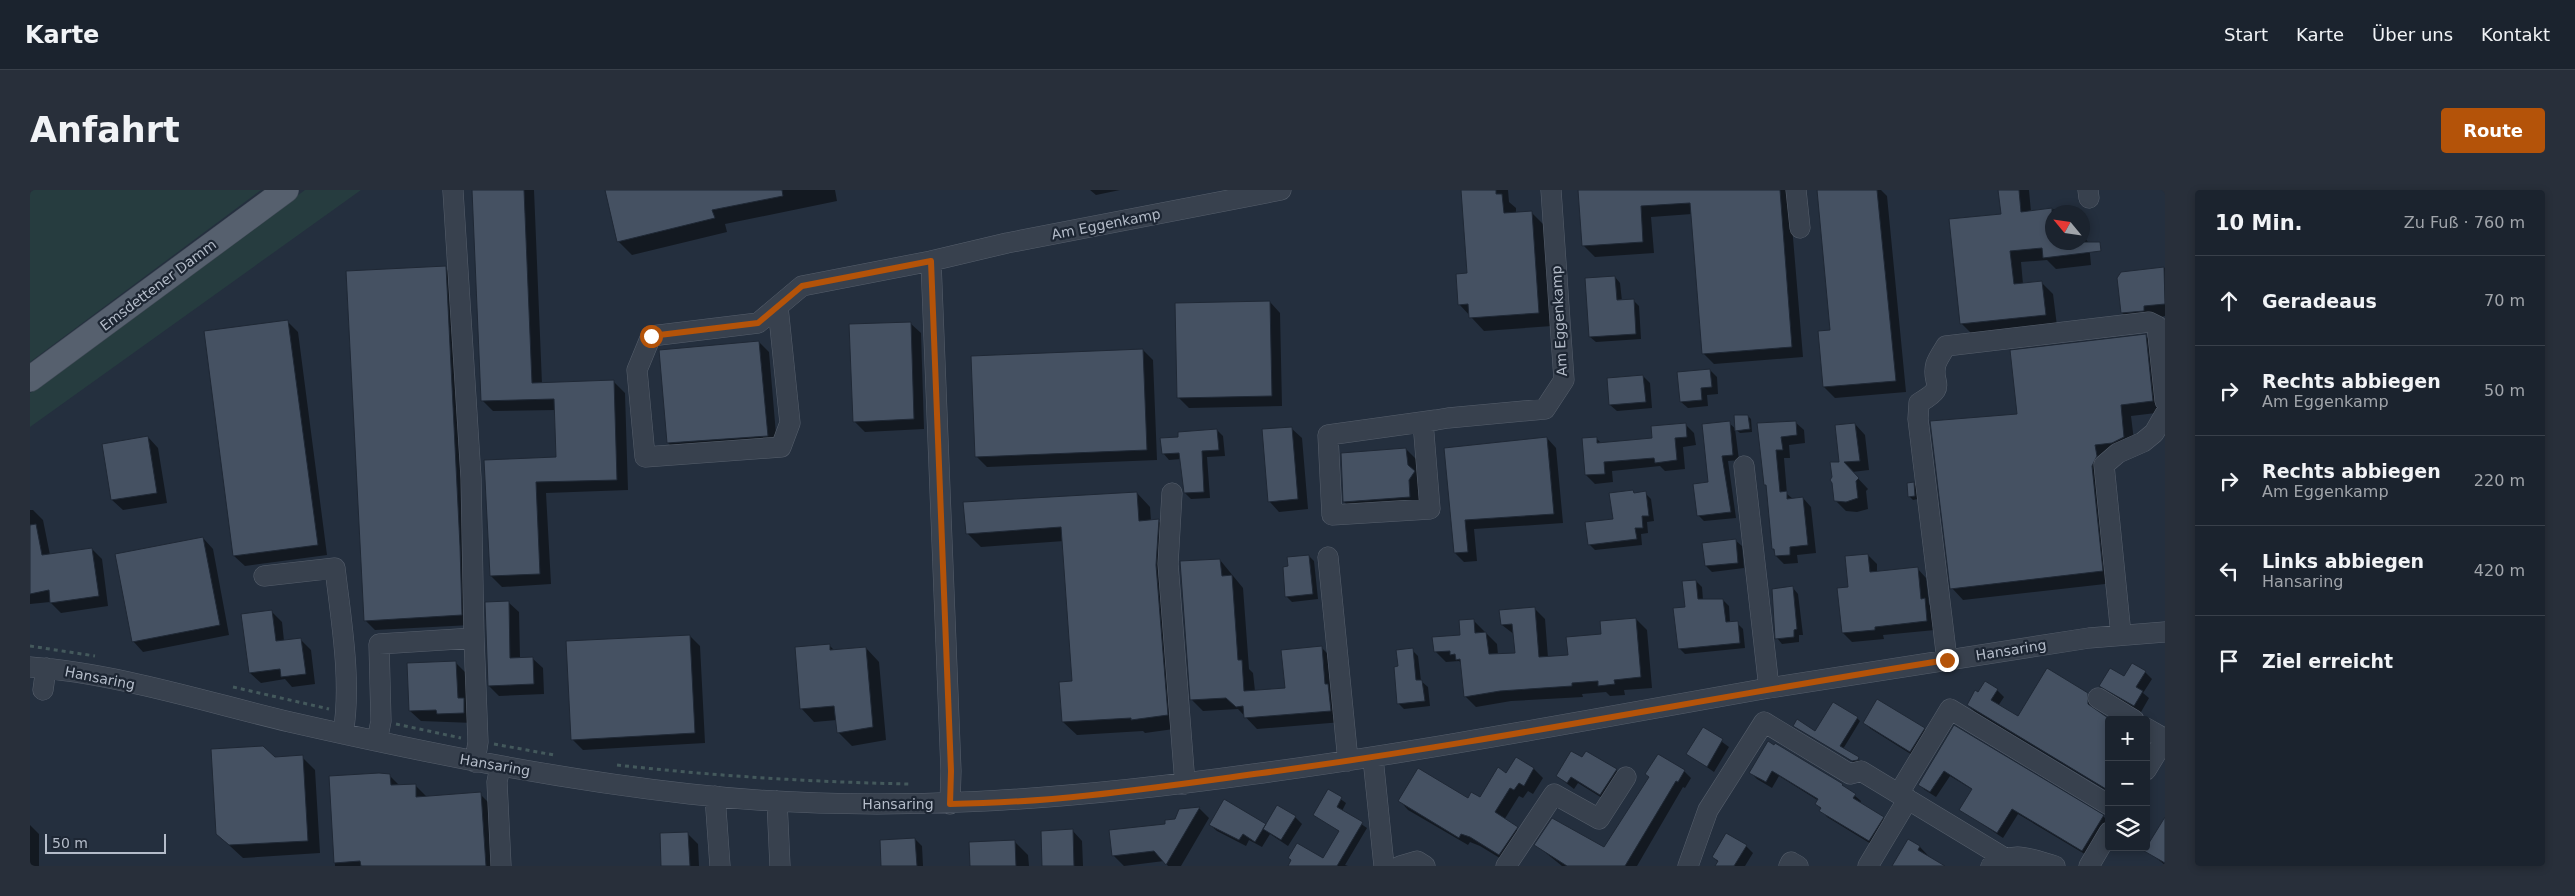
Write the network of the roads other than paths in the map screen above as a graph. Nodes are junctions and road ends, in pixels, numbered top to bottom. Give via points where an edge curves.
1 (286, 190) edge
2 (1551, 190) edge
3 (1796, 190) edge
4 (453, 191) edge
5 (1269, 191) edge
6 (1800, 228) dead end
7 (931, 261) junction
8 (778, 307) junction
9 (30, 379) edge
10 (2165, 401) edge
11 (2165, 414) edge
12 (1423, 422) junction
13 (1744, 466) dead end
14 (1172, 493) dead end
15 (1328, 557) dead end
16 (264, 576) dead end
17 (2165, 632) edge
18 (2121, 634) junction
19 (474, 638) junction
20 (1947, 660) junction
21 (38, 668) edge
22 (1769, 688) junction
23 (43, 690) dead end
24 (2098, 698) dead end
25 (2127, 716) edge
26 (2150, 730) edge
27 (344, 734) junction
28 (377, 741) junction
29 (1373, 758) junction
30 (1348, 761) junction
31 (475, 762) junction
32 (2150, 763) edge
33 (500, 767) junction
34 (1626, 777) dead end
35 (1185, 784) junction
36 (715, 796) junction
37 (1904, 796) junction
38 (777, 800) junction
39 (2105, 802) edge
40 (950, 804) junction
41 (2105, 839) edge
42 (1997, 862) edge
43 (501, 866) edge
44 (720, 866) edge
45 (780, 866) edge
46 (1384, 866) edge
47 (1400, 866) edge
48 (1425, 866) edge
49 (1506, 866) edge
50 (1688, 866) edge
51 (1789, 866) edge
52 (1798, 866) edge
53 (1868, 866) edge
54 (2056, 866) edge
55 (2089, 866) edge

1 - 9 main road, Emsdettener Damm
2 - 12 street, Am Eggenkamp via 1564,380 1545,409
3 - 6 street
4 - 19 street via 471,478
5 - 7 street, Am Eggenkamp
7 - 8 street, Am Eggenkamp via 802,286
7 - 40 street
8 - 8 street via 758,323 651,336 637,370 645,457 781,447 790,423
10 - 20 street via 2157,326 2149,322 1946,346 1936,364 1938,386 1932,396 1920,404 1918,419
11 - 18 street via 2154,433 2118,453 2104,465
12 - 12 street via 1328,435 1332,514 1430,509
13 - 22 street
14 - 35 street via 1168,564
15 - 30 street
16 - 27 street via 335,568 342,622 347,713
17 - 18 street, Hansaring
18 - 20 street, Hansaring
19 - 28 street via 379,644 381,721
19 - 31 street via 478,742
20 - 22 street, Hansaring
21 - 23 street
21 - 27 street, Hansaring via 124,682
22 - 29 street, Hansaring
24 - 25 street
26 - 32 street via 2165,739
27 - 28 street, Hansaring
28 - 31 street, Hansaring
29 - 30 street, Hansaring
29 - 46 street
30 - 35 street, Hansaring
31 - 33 street, Hansaring
33 - 36 street, Hansaring
33 - 43 street via 497,782
34 - 49 street via 1599,820 1554,794
35 - 40 street, Hansaring via 1110,793
36 - 38 street, Hansaring
36 - 44 street
37 - 39 street via 1950,709
37 - 42 street
37 - 50 street via 1861,771 1850,774 1764,722 1708,810
37 - 53 street
38 - 40 street, Hansaring via 838,804
38 - 45 street
41 - 55 street
42 - 54 street via 2026,858
47 - 48 street via 1417,861
51 - 52 street via 1791,862

